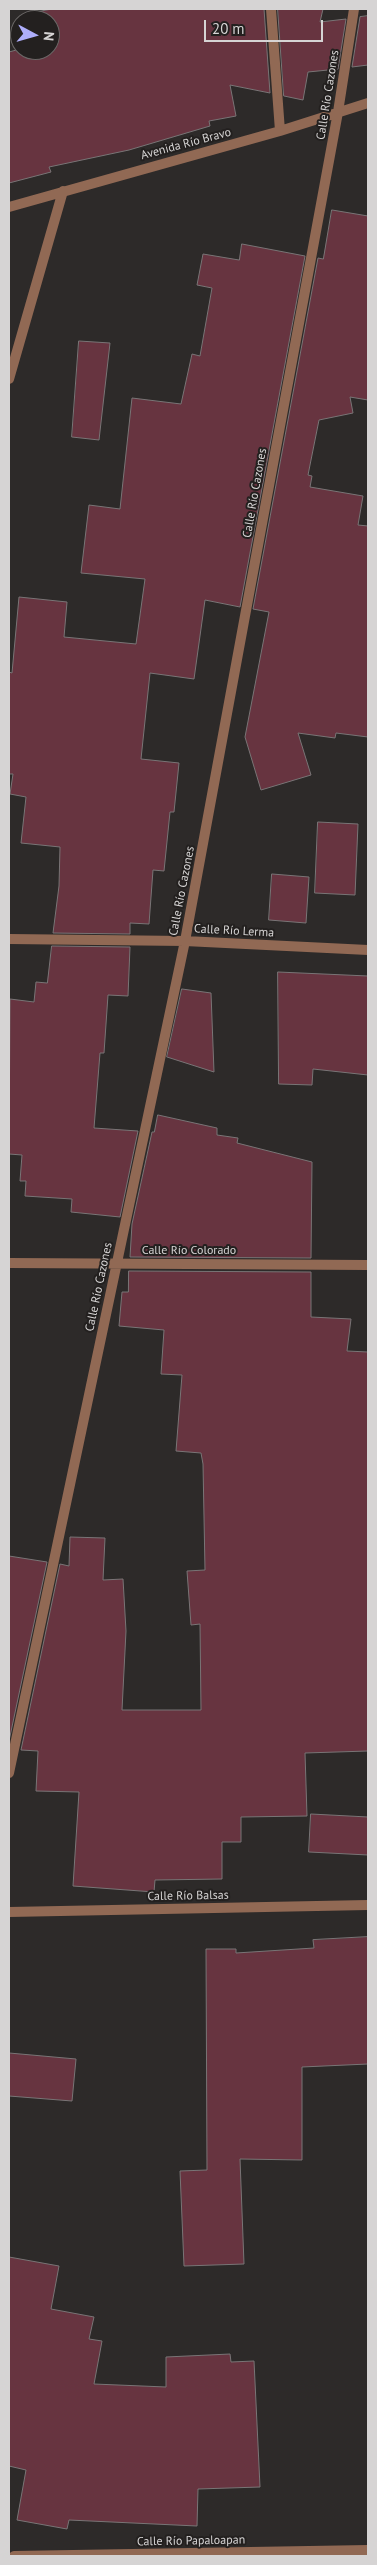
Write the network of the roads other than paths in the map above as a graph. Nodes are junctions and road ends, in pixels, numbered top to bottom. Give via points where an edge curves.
1 (271, 9) edge
2 (354, 9) edge
3 (368, 103) edge
4 (338, 112) junction
5 (280, 131) junction
6 (63, 191) junction
7 (9, 207) edge
8 (9, 379) edge
9 (9, 939) edge
10 (185, 941) junction
11 (368, 950) edge
12 (117, 1262) junction
13 (9, 1263) edge
14 (368, 1264) edge
15 (9, 1773) edge
16 (368, 1905) edge
17 (9, 1912) edge
18 (368, 2550) edge
19 (14, 2556) edge

1 - 5 street
2 - 4 street, Calle Río Cazones
3 - 4 street, Avenida Río Bravo
4 - 5 street, Avenida Río Bravo
4 - 10 street, Calle Río Cazones
5 - 6 street, Avenida Río Bravo
6 - 7 street, Avenida Río Bravo
6 - 8 street
9 - 10 street, Calle Río Lerma
10 - 11 street, Calle Río Lerma
10 - 12 street, Calle Río Cazones
12 - 13 street, Calle Río Colorado
12 - 14 street, Calle Río Colorado
12 - 15 street, Calle Río Cazones
16 - 17 street, Calle Río Balsas
18 - 19 street, Calle Río Papaloapan

